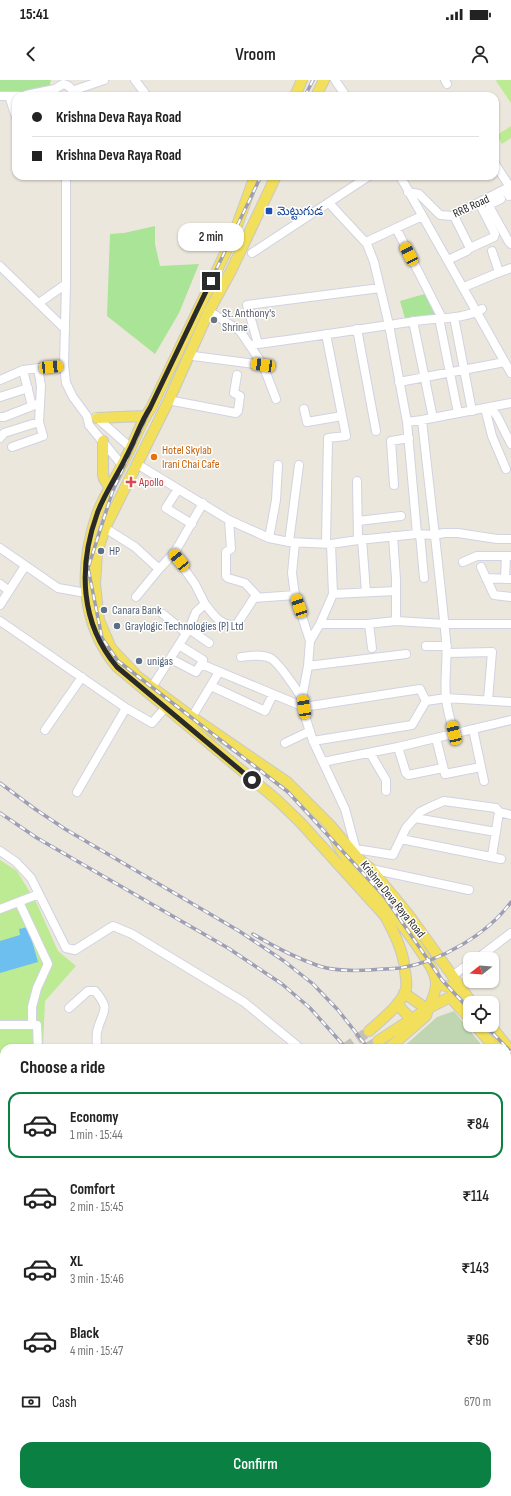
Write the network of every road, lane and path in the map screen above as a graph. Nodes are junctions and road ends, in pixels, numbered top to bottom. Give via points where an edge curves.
1 (104, 80) edge
2 (135, 80) edge
3 (302, 80) edge
4 (324, 80) edge
5 (335, 80) edge
6 (62, 82) edge
7 (54, 92) edge
8 (71, 92) edge
9 (77, 92) edge
10 (144, 92) edge
11 (297, 92) edge
12 (318, 92) edge
13 (343, 92) edge
14 (0, 96) edge
15 (9, 96) joint
16 (12, 105) edge
17 (499, 173) edge
18 (66, 180) edge
19 (254, 180) edge
20 (274, 180) edge
21 (363, 180) edge
22 (402, 180) edge
23 (408, 192) junction
24 (507, 192) edge
25 (329, 203) junction
26 (479, 203) junction
27 (422, 216) junction
28 (454, 216) junction
29 (396, 228) junction
30 (366, 242) junction
31 (511, 244) edge
32 (468, 251) dead end
33 (492, 251) dead end
34 (252, 253) dead end
35 (448, 260) junction
36 (0, 266) edge
37 (511, 268) edge
38 (499, 272) junction
39 (66, 284) junction
40 (464, 287) junction
41 (380, 288) junction
42 (39, 303) junction
43 (210, 312) junction
44 (482, 314) junction
45 (454, 317) junction
46 (440, 318) junction
47 (413, 321) junction
48 (389, 325) junction
49 (65, 329) junction
50 (357, 329) junction
51 (326, 334) junction
52 (254, 345) junction
53 (193, 356) junction
54 (263, 365) junction
55 (64, 366) junction
56 (509, 367) edge
57 (38, 368) junction
58 (464, 369) junction
59 (23, 370) junction
60 (450, 372) junction
61 (237, 375) dead end
62 (1, 377) edge
63 (424, 377) junction
64 (399, 382) junction
65 (28, 388) junction
66 (0, 397) edge
67 (276, 399) dead end
68 (173, 401) junction
69 (511, 403) edge
70 (36, 404) junction
71 (487, 407) junction
72 (304, 409) dead end
73 (472, 411) junction
74 (458, 413) junction
75 (87, 416) junction
76 (144, 416) junction
77 (342, 416) junction
78 (0, 417) edge
79 (97, 418) junction
80 (433, 418) junction
81 (422, 420) junction
82 (39, 422) junction
83 (407, 422) junction
84 (376, 431) dead end
85 (0, 438) edge
86 (409, 438) junction
87 (103, 441) junction
88 (147, 444) junction
89 (511, 444) edge
90 (12, 447) dead end
91 (131, 448) junction
92 (137, 464) junction
93 (122, 465) junction
94 (278, 465) dead end
95 (299, 465) dead end
96 (506, 470) dead end
97 (357, 481) dead end
98 (394, 485) dead end
99 (110, 488) junction
100 (178, 489) junction
101 (204, 503) junction
102 (401, 516) dead end
103 (229, 520) junction
104 (358, 521) junction
105 (192, 524) junction
106 (105, 528) junction
107 (418, 534) junction
108 (434, 535) junction
109 (392, 536) junction
110 (269, 538) junction
111 (511, 539) edge
112 (360, 540) junction
113 (292, 543) junction
114 (328, 544) junction
115 (0, 548) edge
116 (173, 553) junction
117 (509, 556) edge
118 (463, 562) dead end
119 (25, 566) junction
120 (481, 567) dead end
121 (159, 569) junction
122 (424, 578) dead end
123 (486, 578) junction
124 (508, 579) edge
125 (0, 584) edge
126 (9, 591) junction
127 (396, 591) junction
128 (366, 592) junction
129 (86, 593) junction
130 (334, 594) junction
131 (295, 595) junction
132 (136, 597) dead end
133 (258, 597) junction
134 (511, 597) edge
135 (205, 604) junction
136 (0, 605) edge
137 (163, 614) dead end
138 (0, 621) edge
139 (393, 623) junction
140 (320, 624) junction
141 (445, 624) junction
142 (511, 624) edge
143 (369, 625) junction
144 (188, 631) junction
145 (310, 641) junction
146 (209, 643) dead end
147 (179, 645) junction
148 (426, 646) dead end
149 (372, 648) dead end
150 (447, 649) junction
151 (406, 654) dead end
152 (241, 657) dead end
153 (171, 659) junction
154 (201, 664) junction
155 (308, 666) junction
156 (219, 672) junction
157 (82, 677) junction
158 (211, 686) junction
159 (152, 687) junction
160 (273, 694) junction
161 (302, 698) junction
162 (446, 698) junction
163 (488, 700) junction
164 (426, 701) junction
165 (511, 702) edge
166 (304, 707) junction
167 (126, 708) junction
168 (165, 708) junction
169 (192, 717) junction
170 (511, 720) edge
171 (473, 728) junction
172 (45, 730) dead end
173 (310, 731) junction
174 (454, 733) junction
175 (436, 738) junction
176 (313, 741) junction
177 (285, 743) dead end
178 (398, 747) junction
179 (370, 753) junction
180 (255, 761) junction
181 (323, 762) junction
182 (481, 767) junction
183 (443, 768) junction
184 (269, 770) junction
185 (245, 774) junction
186 (484, 781) dead end
187 (259, 785) junction
188 (386, 790) dead end
189 (77, 792) dead end
190 (499, 812) junction
191 (511, 814) edge
192 (415, 818) junction
193 (330, 825) junction
194 (496, 832) junction
195 (401, 839) junction
196 (0, 852) edge
197 (357, 853) junction
198 (492, 856) junction
199 (501, 859) dead end
200 (371, 870) junction
201 (469, 890) dead end
202 (39, 894) junction
203 (19, 902) junction
204 (0, 909) edge
205 (511, 933) edge
206 (486, 952) edge
207 (463, 968) edge
208 (452, 976) junction
209 (436, 984) junction
210 (460, 989) junction
211 (404, 993) junction
212 (466, 996) edge
213 (450, 997) junction
214 (397, 1004) junction
215 (69, 1008) dead end
216 (427, 1009) junction
217 (463, 1011) edge
218 (411, 1019) junction
219 (0, 1025) edge
220 (32, 1025) junction
221 (369, 1031) tunnel mouth
222 (481, 1032) edge
223 (496, 1032) edge
224 (378, 1041) tunnel mouth
225 (38, 1044) edge
226 (97, 1044) edge
227 (295, 1044) edge
228 (393, 1044) edge
229 (492, 1044) edge
230 (505, 1044) edge

1 - 9 street
2 - 10 street
3 - 11 main road
4 - 12 main road
5 - 13 street
6 - 7 street
6 - 8 street via 69,86
14 - 15 street
15 - 16 street
17 - 24 street
18 - 39 street
19 - 76 main road via 232,239
20 - 43 main road, Krishna Deva Raya Road
21 - 25 street
22 - 23 street
23 - 27 street
23 - 28 street, RRB Road via 419,194 440,216
24 - 26 street, RRB Road
24 - 31 street via 490,204 490,208
25 - 30 street
25 - 34 street
26 - 28 street, RRB Road
26 - 28 street via 495,234 494,237 470,248
27 - 29 street
27 - 35 street
29 - 30 street
29 - 46 street
30 - 41 street
32 - 35 street
33 - 38 street
35 - 40 street
36 - 42 street
37 - 38 street
38 - 40 street
39 - 42 street
39 - 49 street
40 - 44 street
41 - 48 street
41 - 52 street via 247,305
42 - 49 street
43 - 52 street via 240,331
43 - 53 street
43 - 88 main road, Krishna Deva Raya Road
44 - 45 street
44 - 56 street
45 - 46 street
45 - 58 street
46 - 47 street
46 - 60 street
47 - 48 street
47 - 63 street
48 - 50 street
48 - 64 street
49 - 55 street
50 - 51 street
50 - 84 street
51 - 52 street
51 - 77 street
52 - 54 street
53 - 54 street
53 - 68 street
54 - 67 street
55 - 57 street
55 - 75 street via 66,382
56 - 58 street
57 - 59 street
57 - 70 street via 41,386
58 - 60 street
58 - 73 street
59 - 62 street
59 - 65 street
60 - 63 street
60 - 74 street
61 - 68 street via 234,393 240,396 236,413
63 - 64 street
63 - 80 street
64 - 83 street
65 - 66 street
65 - 70 street
68 - 88 street via 161,428
69 - 71 street
70 - 78 street via 4,418
70 - 82 street
71 - 73 street
71 - 89 street via 497,416
71 - 96 street via 492,436
72 - 77 street via 308,422
73 - 74 street
74 - 80 street
75 - 79 street
75 - 87 street via 89,425
76 - 79 main road
76 - 91 main road
77 - 114 street via 346,436 328,438
79 - 91 street
80 - 81 street
81 - 83 street
81 - 108 street
82 - 85 street via 4,433
82 - 90 street via 43,436
83 - 86 street
86 - 98 street via 391,441
86 - 107 street
87 - 93 street
87 - 99 main road via 103,475
88 - 92 main road, Krishna Deva Raya Road
91 - 93 main road
92 - 100 street
92 - 106 main road, Krishna Deva Raya Road
93 - 99 main road
94 - 110 street via 276,500
95 - 113 street
97 - 104 street
99 - 129 main road via 97,513 91,533 85,572
100 - 101 street
100 - 105 street via 166,508
101 - 103 street
101 - 105 street
102 - 104 street
103 - 110 street
103 - 133 street via 231,549 226,552 226,576 245,583
104 - 112 street
105 - 116 street
106 - 121 street via 135,547
106 - 159 main road, Krishna Deva Raya Road via 95,568 94,584 99,620 111,648 137,676
107 - 108 street
107 - 109 street
107 - 122 street
108 - 111 street via 458,533
108 - 141 street
109 - 112 street
109 - 127 street
110 - 113 street
112 - 114 street
112 - 128 street
113 - 114 street
113 - 131 street
114 - 130 street
115 - 119 street
116 - 121 street
116 - 135 street via 195,584
117 - 118 street via 477,556
117 - 124 street
119 - 126 street
119 - 129 street via 58,588
120 - 123 street
121 - 132 street
123 - 124 street
123 - 134 street via 494,595
125 - 126 street
126 - 136 street
127 - 128 street
127 - 139 street
128 - 130 street
129 - 168 main road via 93,626 109,657 128,678
130 - 140 street
131 - 133 street
131 - 145 street
133 - 135 street via 250,602 240,620 234,625 222,623
135 - 144 street via 196,612
137 - 144 street
138 - 157 street
139 - 141 street
139 - 143 street
140 - 143 street
140 - 145 street
141 - 142 street
141 - 150 street
143 - 149 street
144 - 146 street
144 - 147 street
145 - 155 street
147 - 153 street
147 - 154 street via 203,660
148 - 150 street
150 - 162 street
150 - 163 street via 492,652
151 - 155 street
152 - 161 street via 271,658
153 - 154 street via 196,672
153 - 159 street
154 - 156 street
155 - 161 street
156 - 158 street
156 - 160 street
157 - 167 street
157 - 172 street
158 - 160 street via 266,710
158 - 169 street
159 - 169 main road, Krishna Deva Raya Road
160 - 166 street
161 - 166 street
162 - 163 street
162 - 164 street
162 - 174 street
163 - 165 street
164 - 166 street via 420,689
164 - 176 street via 412,725
166 - 173 street
167 - 168 street via 152,723
167 - 189 street
168 - 185 main road
169 - 180 main road, Krishna Deva Raya Road
170 - 171 street
171 - 174 street
171 - 182 street
173 - 176 street
173 - 177 street
174 - 175 street
175 - 178 street
175 - 183 street
176 - 181 street
178 - 179 street
178 - 183 street via 406,775
179 - 181 street
179 - 188 street via 386,780
180 - 184 main road, Krishna Deva Raya Road
180 - 185 main road
181 - 197 street via 345,809
182 - 183 street via 447,774
182 - 186 street
184 - 187 main road
184 - 193 main road, Krishna Deva Raya Road via 287,782
185 - 187 main road
187 - 211 main road via 315,839 386,916 403,956 406,980
190 - 191 street
190 - 192 street via 496,808 444,801 420,812
190 - 194 street
192 - 194 street
192 - 195 street
193 - 197 main road, Krishna Deva Raya Road
193 - 209 main road, Krishna Deva Raya Road via 339,847 354,869 398,919 431,966
194 - 198 street
195 - 197 street via 393,855
195 - 198 street
196 - 202 street via 16,862 31,878
197 - 200 main road, Krishna Deva Raya Road
198 - 199 street
200 - 201 street
200 - 208 main road, Krishna Deva Raya Road via 408,914
202 - 203 street
202 - 227 street via 66,948 75,950 113,926 132,934 244,1002
203 - 204 street
203 - 220 street via 48,964 32,1007
205 - 206 street
207 - 208 street
208 - 210 main road, Krishna Deva Raya Road
209 - 210 main road
209 - 216 main road via 434,996
210 - 212 main road, Krishna Deva Raya Road
210 - 213 main road
211 - 214 main road
211 - 216 main road
213 - 216 main road
213 - 217 main road
214 - 218 main road
214 - 221 main road
215 - 226 street via 88,991 95,990 104,1002
216 - 218 main road
216 - 228 main road via 426,1016
218 - 224 main road
219 - 220 street
220 - 225 street via 37,1025
222 - 229 main road
223 - 230 main road

